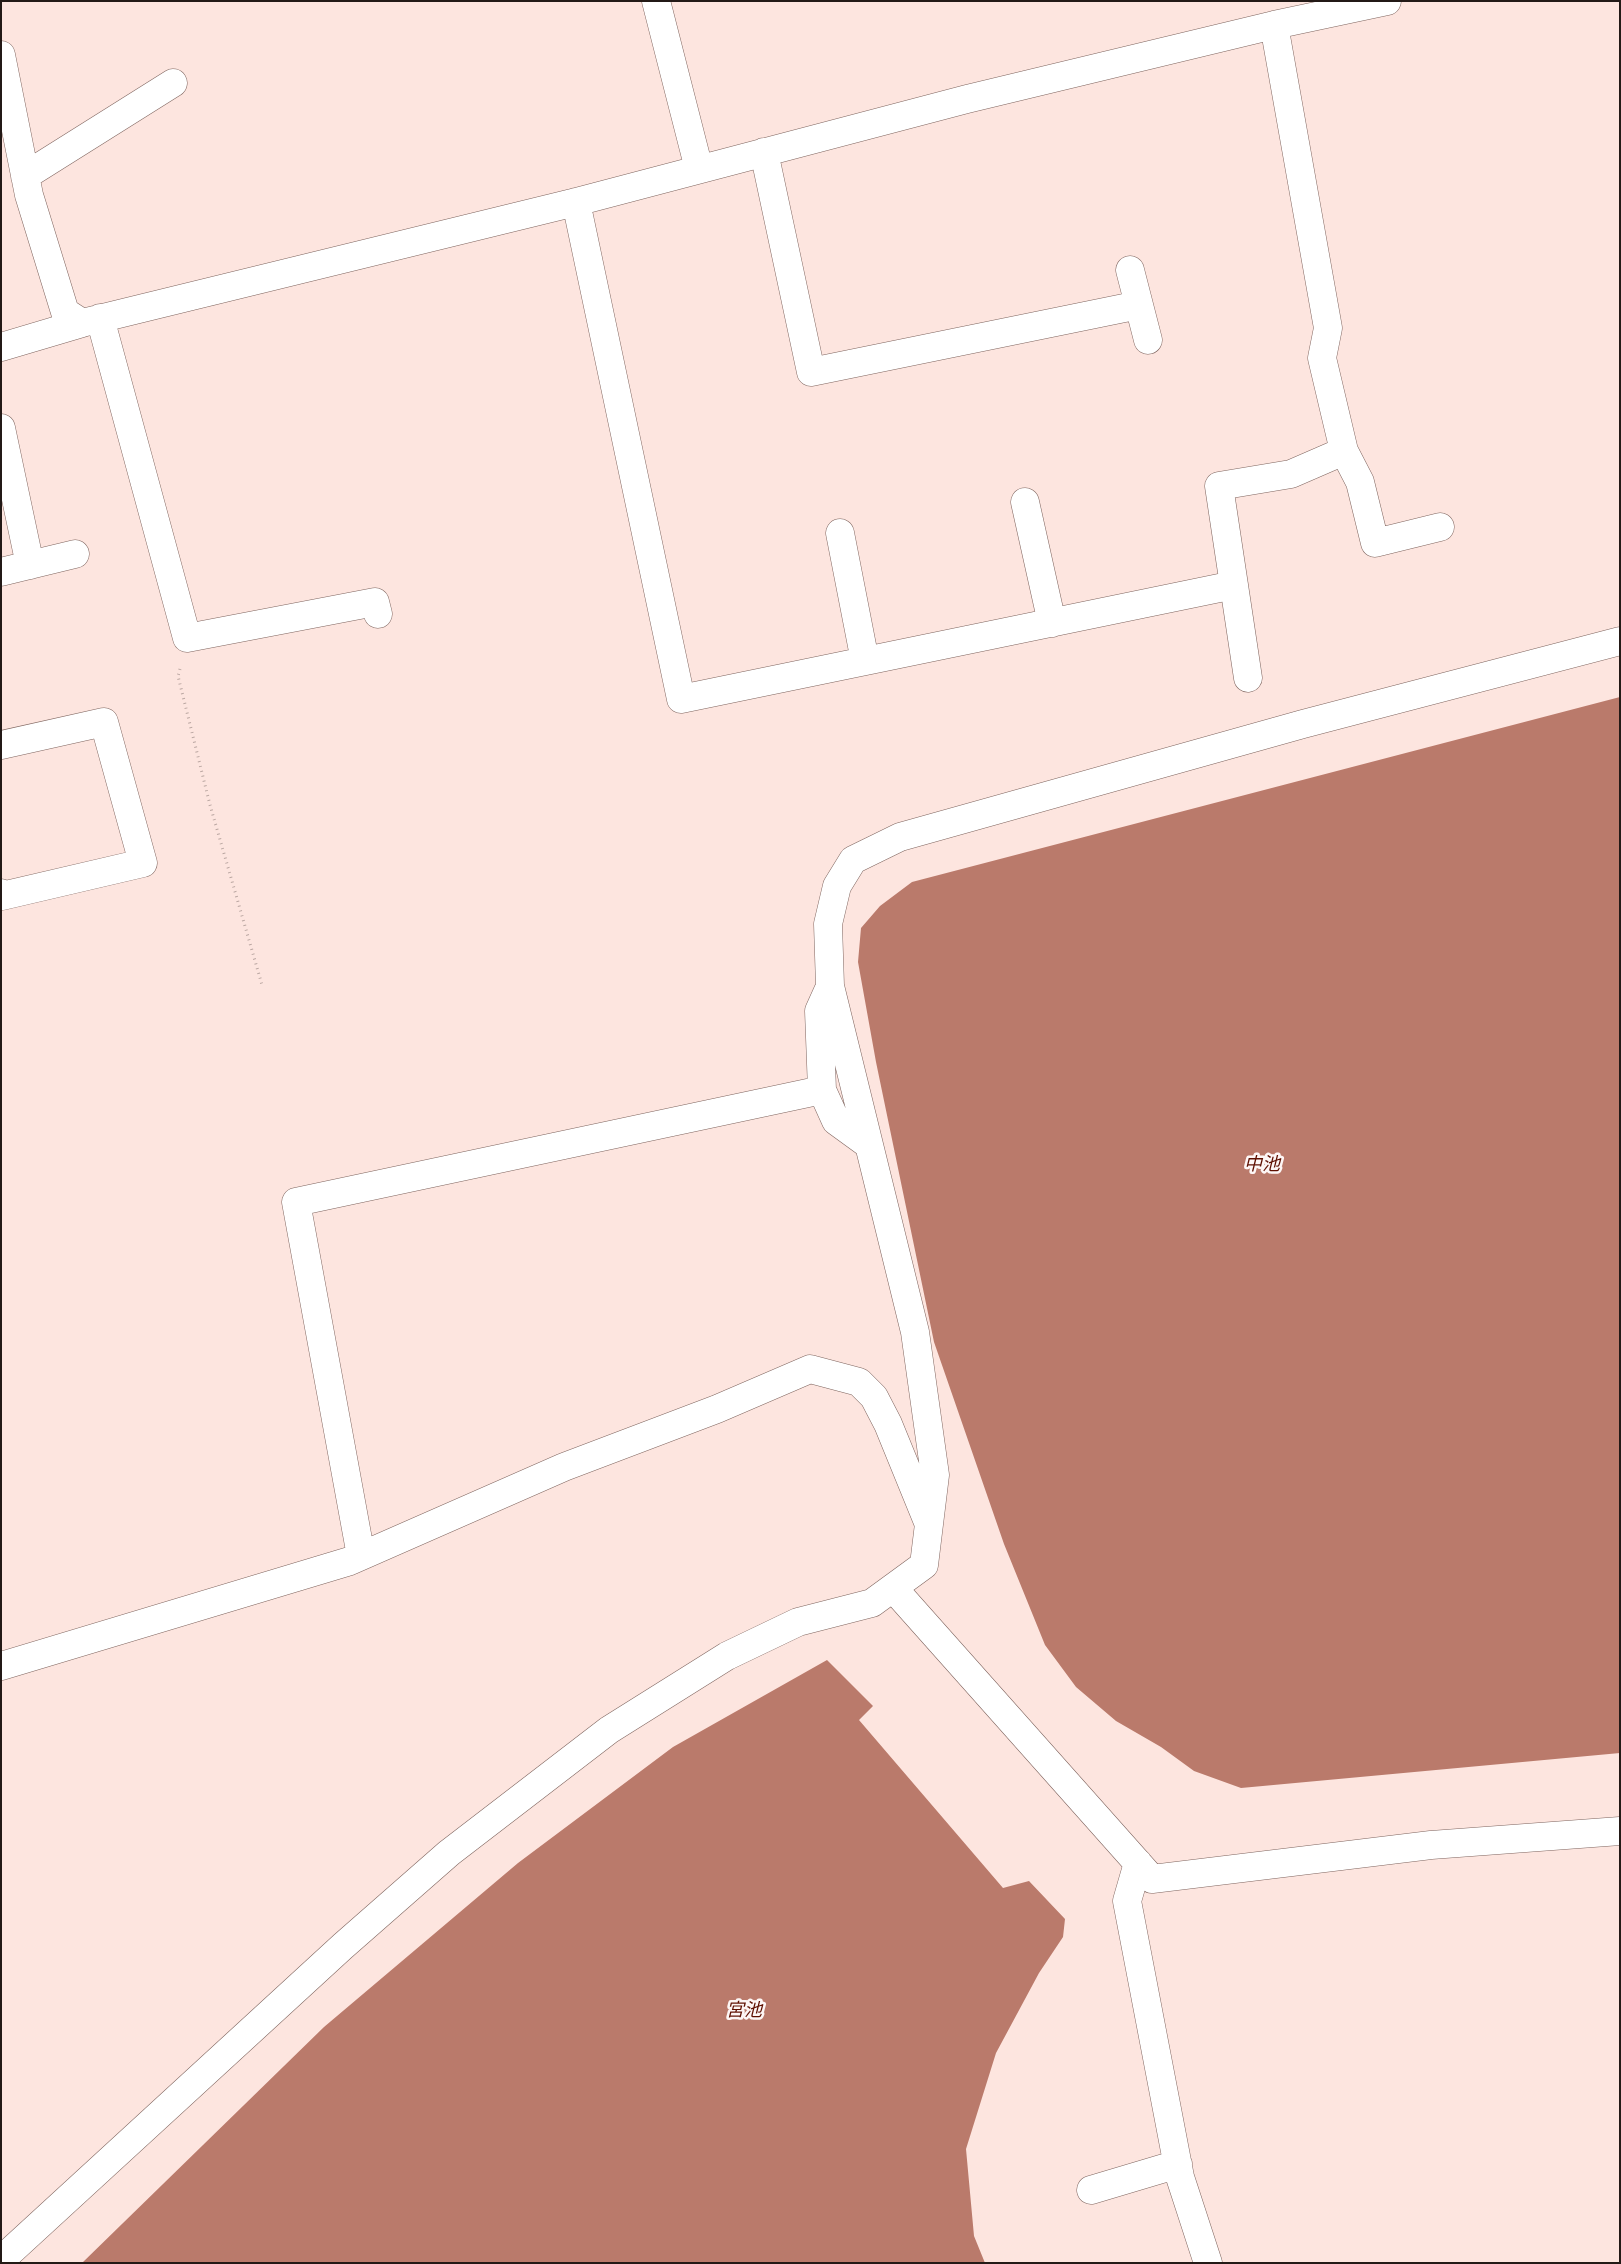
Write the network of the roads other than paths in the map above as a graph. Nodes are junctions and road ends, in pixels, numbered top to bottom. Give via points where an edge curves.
1 (656, 1) edge
2 (1387, 1) edge
3 (1281, 16) edge
4 (1, 55) edge
5 (173, 83) dead end
6 (764, 152) junction
7 (699, 169) junction
8 (25, 176) junction
9 (576, 202) junction
10 (1130, 270) dead end
11 (1139, 305) junction
12 (91, 321) junction
13 (1148, 340) dead end
14 (1, 347) edge
15 (1, 428) edge
16 (1344, 451) junction
17 (1025, 502) dead end
18 (1440, 527) dead end
19 (840, 534) dead end
20 (75, 554) dead end
21 (30, 565) junction
22 (1, 572) edge
23 (1234, 585) junction
24 (378, 614) dead end
25 (1052, 623) junction
26 (1620, 641) edge
27 (865, 661) junction
28 (1248, 678) dead end
29 (1, 745) edge
30 (1, 893) edge
31 (830, 986) junction
32 (822, 1090) junction
33 (869, 1145) junction
34 (930, 1526) junction
35 (361, 1556) junction
36 (894, 1589) junction
37 (1, 1666) edge
38 (1620, 1831) edge
39 (1138, 1863) junction
40 (1178, 2164) junction
41 (1091, 2190) dead end
42 (1, 2260) edge
43 (1208, 2263) edge

1 - 7 street
2 - 3 street
3 - 6 street
3 - 16 street via 1328,328 1322,358
4 - 8 street
5 - 8 street
6 - 7 street
6 - 11 street via 811,372
7 - 9 street
8 - 12 street via 65,312
9 - 12 street
9 - 27 street via 681,699
10 - 11 street
11 - 13 street
12 - 14 street
12 - 24 street via 187,638 375,602
15 - 21 street
16 - 18 street via 1360,482 1375,543
16 - 23 street via 1291,474 1218,486
17 - 25 street
19 - 27 street
20 - 21 street
21 - 22 street
23 - 25 street
23 - 28 street
25 - 27 street
26 - 31 street via 1303,724 900,837 853,860 837,886 828,924
29 - 30 street via 104,722 143,863 2,896
31 - 32 street via 820,1011
31 - 33 street
32 - 33 street via 836,1121
32 - 35 street via 296,1202
33 - 34 street via 915,1332 935,1475
34 - 35 street via 874,1397 859,1382 810,1369 717,1409 564,1467
34 - 36 street via 924,1565
35 - 37 street
36 - 39 street
36 - 42 street via 872,1603 798,1622 727,1656 608,1730 449,1852
38 - 39 street via 1432,1845 1152,1879
39 - 40 street via 1127,1901
40 - 41 street
40 - 43 street

